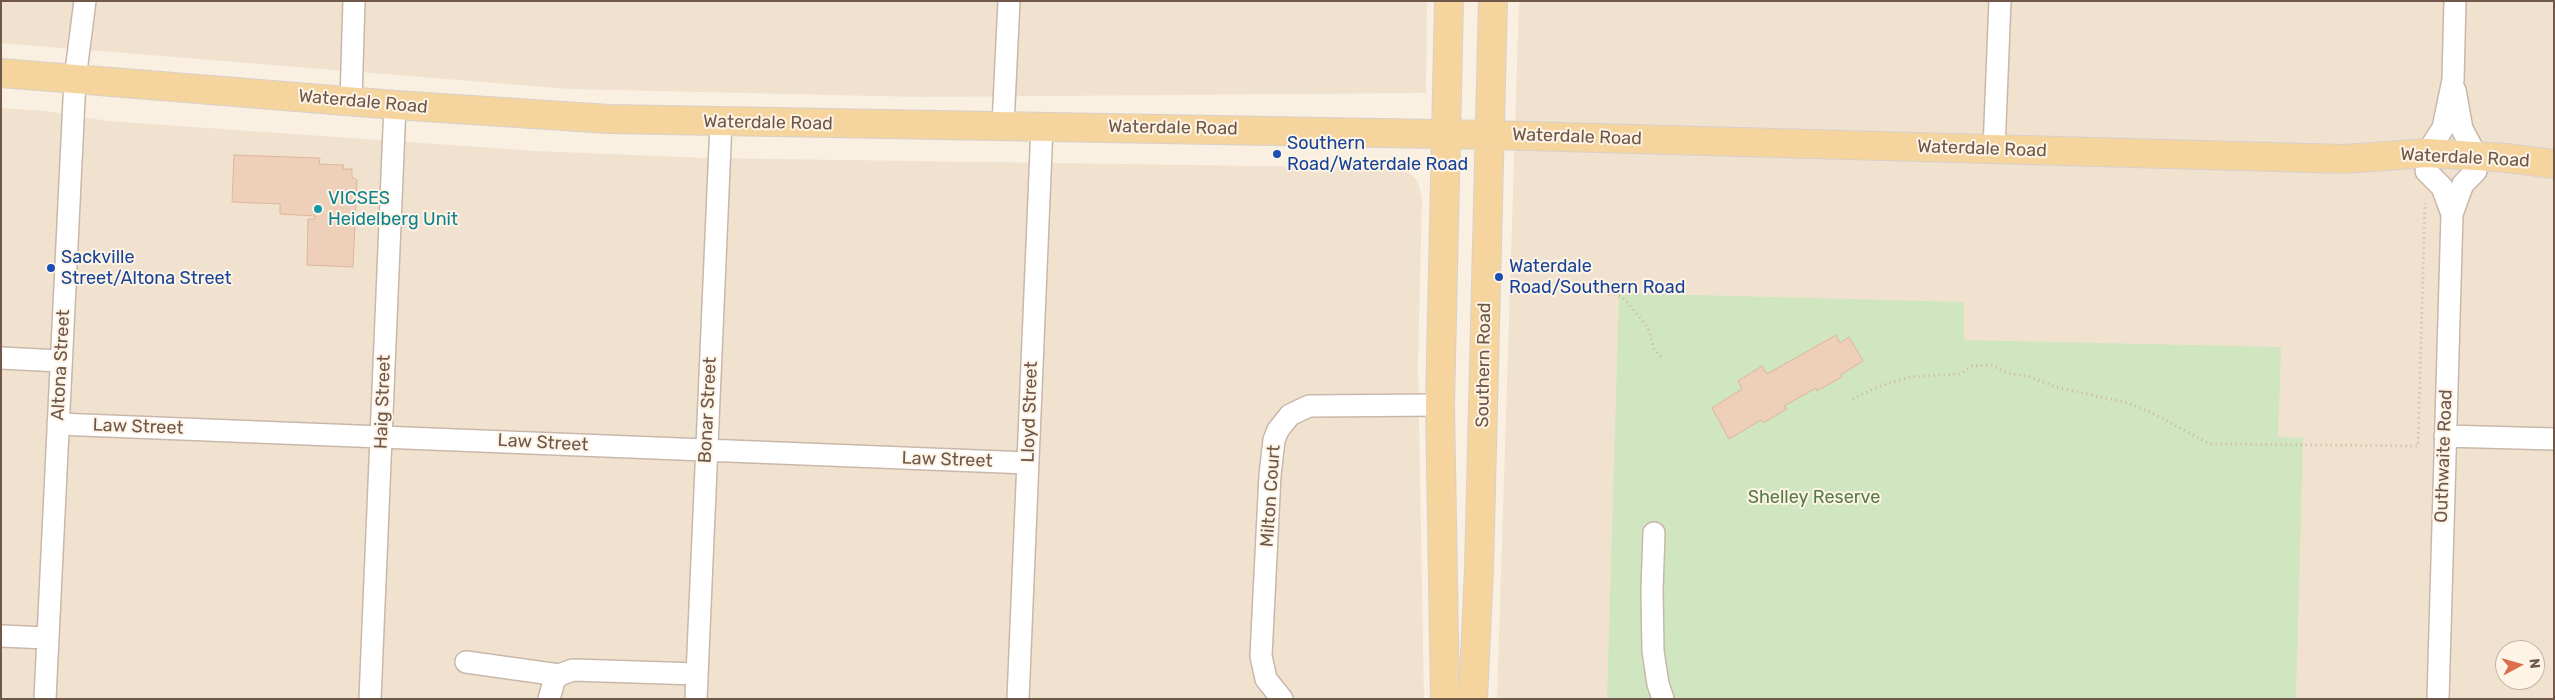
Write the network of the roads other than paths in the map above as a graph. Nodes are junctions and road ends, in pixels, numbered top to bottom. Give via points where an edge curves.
1 (85, 1) edge
2 (354, 1) edge
3 (1009, 1) edge
4 (1449, 1) edge
5 (1493, 1) edge
6 (2000, 1) edge
7 (2455, 1) edge
8 (1, 74) edge
9 (75, 79) junction
10 (2453, 80) junction
11 (351, 100) junction
12 (395, 105) junction
13 (721, 122) junction
14 (1003, 125) junction
15 (1042, 126) junction
16 (1446, 134) junction
17 (1491, 135) junction
18 (1994, 149) junction
19 (2476, 163) junction
20 (2554, 165) edge
21 (2426, 173) junction
22 (2452, 214) junction
23 (1, 358) edge
24 (60, 360) junction
25 (1440, 406) junction
26 (58, 424) junction
27 (381, 436) junction
28 (2445, 436) junction
29 (2554, 439) edge
30 (706, 450) junction
31 (1028, 463) junction
32 (1654, 533) dead end
33 (1, 636) edge
34 (48, 638) junction
35 (466, 662) dead end
36 (697, 674) junction
37 (559, 675) junction
38 (45, 699) edge
39 (370, 699) edge
40 (549, 699) edge
41 (696, 699) edge
42 (1018, 699) edge
43 (1282, 699) edge
44 (1445, 699) edge
45 (1473, 699) edge
46 (1663, 699) edge
47 (2438, 699) edge

1 - 9 street, Altona Street
2 - 11 street
3 - 14 street
4 - 16 main road
5 - 17 main road, Southern Road
6 - 18 street
7 - 10 street
8 - 9 main road, Waterdale Road
9 - 11 main road, Waterdale Road
9 - 24 street, Altona Street
10 - 19 street via 2462,129
10 - 21 street via 2443,128
11 - 12 main road, Waterdale Road
12 - 13 main road, Waterdale Road via 555,116
12 - 27 street, Haig Street
13 - 14 main road, Waterdale Road
13 - 30 street, Bonar Street
14 - 15 main road, Waterdale Road
15 - 16 main road, Waterdale Road
15 - 31 street, Lloyd Street
16 - 17 main road, Waterdale Road
16 - 25 main road
17 - 18 main road, Waterdale Road
17 - 45 main road, Southern Road
18 - 21 main road, Waterdale Road via 2345,159
19 - 20 main road, Waterdale Road
19 - 21 main road, Waterdale Road
19 - 22 street, Outhwaite Road via 2463,184
21 - 22 street, Outhwaite Road via 2442,187
22 - 28 street, Outhwaite Road
23 - 24 street
24 - 26 street, Altona Street
25 - 43 street, Milton Court via 1309,406 1290,415 1278,430 1270,475 1262,656 1266,679
25 - 44 main road
26 - 27 street, Law Street
26 - 34 street, Altona Street
27 - 30 street, Law Street
27 - 39 street, Haig Street
28 - 29 street
28 - 47 street, Outhwaite Road
30 - 31 street, Law Street
30 - 36 street, Bonar Street
31 - 42 street, Lloyd Street
32 - 46 street via 1653,651
33 - 34 street
34 - 38 street, Altona Street
35 - 37 street
36 - 37 street via 581,669
36 - 41 street, Bonar Street
37 - 40 street via 551,686

